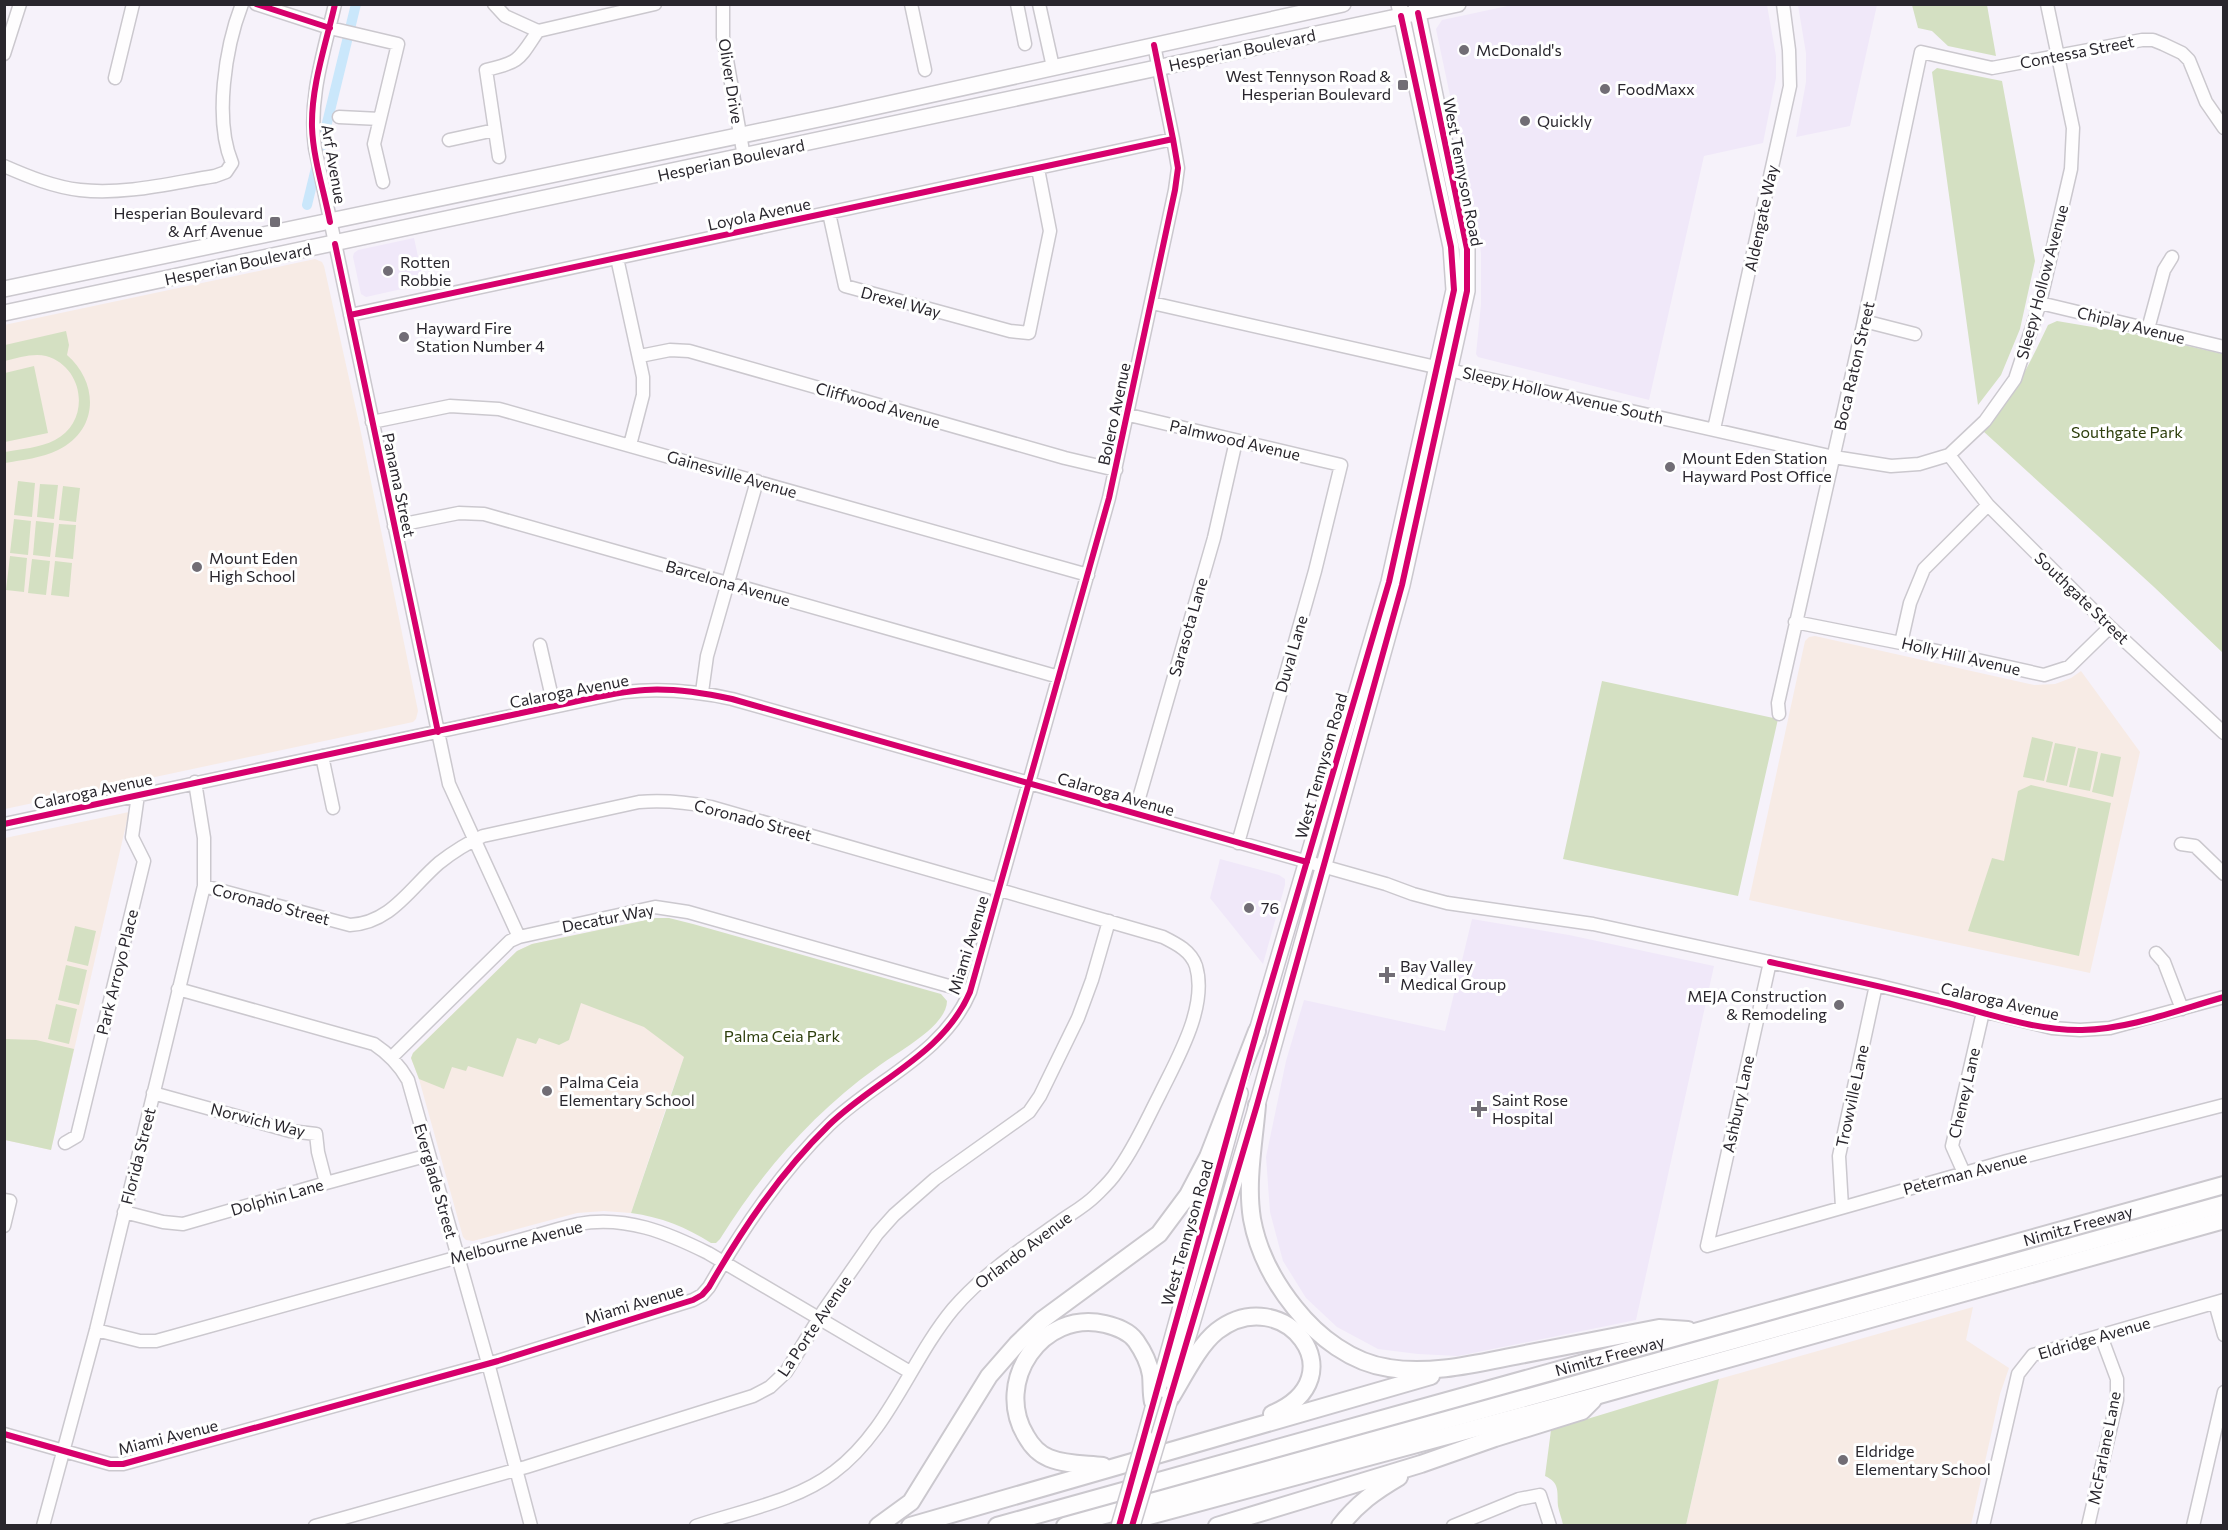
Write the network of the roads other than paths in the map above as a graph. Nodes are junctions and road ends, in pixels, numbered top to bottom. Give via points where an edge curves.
1 (20, 4) edge
2 (133, 4) edge
3 (242, 4) edge
4 (256, 4) edge
5 (335, 4) edge
6 (494, 4) edge
7 (655, 4) edge
8 (911, 4) edge
9 (1017, 4) edge
10 (1039, 4) edge
11 (1343, 4) edge
12 (1458, 4) edge
13 (1783, 4) edge
14 (2047, 4) edge
15 (720, 5) edge
16 (1417, 9) edge
17 (1400, 10) edge
18 (330, 28) junction
19 (538, 31) junction
20 (1025, 44) dead end
21 (1154, 45) junction
22 (1921, 52) joint
23 (4, 54) edge
24 (2059, 56) junction
25 (1053, 67) junction
26 (1159, 68) junction
27 (925, 70) dead end
28 (115, 78) dead end
29 (339, 117) dead end
30 (380, 119) junction
31 (2223, 128) edge
32 (495, 130) junction
33 (740, 135) junction
34 (1173, 139) junction
35 (450, 140) dead end
36 (499, 157) dead end
37 (744, 157) junction
38 (4, 166) edge
39 (1038, 169) junction
40 (382, 182) dead end
41 (829, 213) junction
42 (330, 222) junction
43 (335, 244) junction
44 (2172, 257) dead end
45 (617, 258) junction
46 (4, 289) edge
47 (1152, 303) junction
48 (2040, 303) junction
49 (4, 313) edge
50 (350, 315) junction
51 (1864, 321) junction
52 (2148, 329) junction
53 (1915, 334) dead end
54 (2223, 347) edge
55 (640, 356) junction
56 (1444, 368) junction
57 (1129, 415) junction
58 (372, 422) junction
59 (1714, 429) junction
60 (1236, 441) junction
61 (630, 445) junction
62 (1949, 455) junction
63 (1834, 456) junction
64 (1341, 465) joint
65 (1116, 470) junction
66 (757, 481) junction
67 (1988, 506) junction
68 (394, 526) junction
69 (1088, 575) junction
70 (728, 583) junction
71 (1795, 622) junction
72 (2110, 627) junction
73 (1901, 643) junction
74 (540, 645) dead end
75 (1059, 677) junction
76 (702, 692) junction
77 (554, 706) junction
78 (1779, 714) dead end
79 (438, 732) junction
80 (2223, 733) edge
81 (322, 756) junction
82 (195, 782) junction
83 (1030, 783) junction
84 (138, 795) junction
85 (333, 808) dead end
86 (1135, 812) junction
87 (4, 824) edge
88 (474, 840) junction
89 (1238, 843) junction
90 (2181, 844) dead end
91 (1307, 862) junction
92 (1324, 867) junction
93 (2223, 874) edge
94 (204, 886) junction
95 (999, 890) junction
96 (1109, 921) junction
97 (519, 937) junction
98 (1181, 946) joint
99 (2156, 953) dead end
100 (1770, 962) junction
101 (1876, 985) junction
102 (178, 989) junction
103 (970, 992) junction
104 (2223, 997) edge
105 (2182, 1009) junction
106 (1983, 1012) junction
107 (1257, 1031) junction
108 (392, 1057) junction
109 (153, 1093) junction
110 (1257, 1105) junction
111 (2223, 1105) edge
112 (65, 1143) dead end
113 (429, 1155) junction
114 (1964, 1173) junction
115 (326, 1183) junction
116 (2223, 1185) edge
117 (8, 1201) edge
118 (2223, 1204) edge
119 (1842, 1207) junction
120 (124, 1212) junction
121 (2223, 1220) edge
122 (4, 1226) edge
123 (1707, 1246) joint
124 (457, 1256) junction
125 (723, 1262) junction
126 (2219, 1301) edge
127 (819, 1318) junction
128 (96, 1330) junction
129 (1704, 1330) junction
130 (2223, 1335) edge
131 (2101, 1336) junction
132 (488, 1363) junction
133 (1472, 1364) junction
134 (910, 1372) junction
135 (2223, 1392) edge
136 (1599, 1395) junction
137 (1162, 1400) junction
138 (4, 1434) edge
139 (1215, 1438) junction
140 (64, 1451) junction
141 (1421, 1464) junction
142 (1113, 1467) junction
143 (516, 1470) junction
144 (43, 1526) edge
145 (315, 1526) edge
146 (531, 1526) edge
147 (696, 1526) edge
148 (878, 1526) edge
149 (910, 1526) edge
150 (997, 1526) edge
151 (1065, 1526) edge
152 (1113, 1526) edge
153 (1119, 1526) edge
154 (1132, 1526) edge
155 (1217, 1526) edge
156 (1340, 1526) edge
157 (1453, 1526) edge
158 (1550, 1526) edge
159 (1983, 1526) edge
160 (2088, 1526) edge
161 (2193, 1526) edge

1 - 23 street
2 - 28 street
3 - 38 street via 223,86 226,149 232,163 226,172 111,191 79,190 34,180
4 - 18 street
5 - 18 street, Arf Avenue
6 - 19 street via 505,16
7 - 19 street
8 - 27 street
9 - 20 street
10 - 25 street
11 - 21 main road, Hesperian Boulevard
12 - 16 main road, Hesperian Boulevard
13 - 59 street, Aldengate Way via 1790,86
14 - 24 street, Sleepy Hollow Avenue
15 - 33 street, Oliver Drive
16 - 17 main road, Hesperian Boulevard
16 - 56 main road, West Tennyson Road via 1467,249 1467,291
17 - 26 main road, Hesperian Boulevard
17 - 56 main road, West Tennyson Road via 1451,247 1454,290
18 - 30 street via 399,44
18 - 42 street, Arf Avenue via 315,89 312,128
19 - 32 street via 519,60 486,70
21 - 25 main road, Hesperian Boulevard
21 - 26 street, Bolero Avenue
22 - 24 street, Contessa Street via 1992,68
22 - 51 street, Boca Raton Street
24 - 31 street, Contessa Street via 2142,40 2163,44 2189,60 2206,102
24 - 48 street, Sleepy Hollow Avenue via 2073,128 2070,169
25 - 33 main road, Hesperian Boulevard
26 - 34 street, Bolero Avenue
26 - 37 main road, Hesperian Boulevard
29 - 30 street
30 - 40 street via 374,144
32 - 35 street
32 - 36 street
33 - 37 street, Oliver Drive
33 - 42 main road, Hesperian Boulevard
34 - 39 street, Loyola Avenue
34 - 47 street, Bolero Avenue via 1178,168
37 - 43 main road, Hesperian Boulevard
39 - 41 street, Loyola Avenue
39 - 41 street, Drexel Way via 1050,231 1029,333 1010,332 845,286
41 - 45 street, Loyola Avenue
42 - 43 street, Arf Avenue
42 - 46 main road, Hesperian Boulevard
43 - 49 main road, Hesperian Boulevard
43 - 50 street, Panama Street
44 - 52 street via 2164,270
45 - 50 street, Loyola Avenue
45 - 55 street
47 - 56 street, Sleepy Hollow Avenue South
47 - 57 street, Bolero Avenue
48 - 52 street, Chiplay Avenue
48 - 62 street, Sleepy Hollow Avenue via 2015,379 1985,421
50 - 58 street, Panama Street
51 - 53 street
51 - 63 street, Boca Raton Street
52 - 54 street, Chiplay Avenue
55 - 61 street via 644,395
55 - 65 street, Cliffwood Avenue via 689,351
56 - 59 street, Sleepy Hollow Avenue South
56 - 91 main road, West Tennyson Road via 1389,582
56 - 92 main road, West Tennyson Road via 1402,585
57 - 60 street, Palmwood Avenue
57 - 65 street, Bolero Avenue
58 - 61 street, Gainesville Avenue via 450,406 489,407
58 - 68 street, Panama Street
59 - 63 street, Sleepy Hollow Avenue South
60 - 64 street, Palmwood Avenue
60 - 86 street, Sarasota Lane via 1214,538
61 - 66 street, Gainesville Avenue
62 - 63 street, Sleepy Hollow Avenue via 1919,464 1891,466
62 - 67 street, Southgate Street
63 - 71 street, Boca Raton Street
64 - 89 street, Duval Lane
65 - 69 street, Bolero Avenue
66 - 69 street, Gainesville Avenue
66 - 70 street
67 - 72 street, Southgate Street
67 - 73 street via 1923,569
68 - 70 street, Barcelona Avenue via 459,513 484,514
68 - 79 street, Panama Street
69 - 75 street, Bolero Avenue
70 - 75 street, Barcelona Avenue
70 - 76 street via 707,656
71 - 73 street, Holly Hill Avenue
71 - 78 street, Boca Raton Street
72 - 73 street, Holly Hill Avenue via 2069,667 2044,675
72 - 80 street, Southgate Street
74 - 77 street
75 - 83 street, Bolero Avenue
76 - 77 street, Calaroga Avenue via 645,690
76 - 83 street, Calaroga Avenue
77 - 79 street, Calaroga Avenue
79 - 81 street, Calaroga Avenue
79 - 88 street, Panama Street via 449,784
81 - 82 street, Calaroga Avenue
81 - 85 street
82 - 84 street, Calaroga Avenue
82 - 94 street, Florida Street via 204,838
83 - 86 street, Calaroga Avenue
83 - 95 street, Miami Avenue
84 - 87 street, Calaroga Avenue
84 - 112 street, Park Arroyo Place via 132,837 144,861 77,1136
86 - 89 street, Calaroga Avenue
88 - 94 street, Coronado Street via 441,861 378,919 365,924 350,925
88 - 95 street, Coronado Street via 639,802 686,802
88 - 97 street, Panama Street
89 - 91 street, Calaroga Avenue
90 - 93 street via 2195,846
91 - 92 street, Calaroga Avenue
91 - 107 main road, West Tennyson Road
92 - 100 street, Calaroga Avenue via 1447,903 1575,920
92 - 110 main road, West Tennyson Road
94 - 102 street, Florida Street
95 - 96 street, Coronado Street
95 - 103 street, Miami Avenue
96 - 98 street, Coronado Street
96 - 127 street, La Porte Avenue via 1078,1018 1029,1112 935,1179 894,1215
97 - 103 street, Decatur Way via 639,910 672,908
97 - 108 street, Decatur Way via 510,941
98 - 134 street, Orlando Avenue via 1196,964 1199,991 1195,1012 1137,1142 1115,1175 1093,1198 976,1284 931,1338
99 - 105 street via 2164,962
100 - 101 street, Calaroga Avenue
100 - 123 street, Ashbury Lane
101 - 106 street, Calaroga Avenue
101 - 119 street, Trowville Lane via 1839,1156
102 - 108 street, Everglade Street via 374,1044
102 - 109 street, Florida Street
103 - 125 street, Miami Avenue via 938,1040 870,1090 793,1162
104 - 105 street, Calaroga Avenue
105 - 106 street, Calaroga Avenue via 2122,1025 2080,1030 2042,1027
106 - 114 street, Cheney Lane via 1952,1146
107 - 137 main road, West Tennyson Road
107 - 148 highway via 1208,1157 1188,1195 1159,1234 1042,1320 1017,1344 989,1376 911,1502
108 - 113 street, Everglade Street via 408,1080
109 - 115 street, Norwich Way via 290,1131 316,1134
109 - 120 street, Florida Street
110 - 133 highway via 1250,1184 1252,1220 1268,1269 1297,1312 1336,1346 1371,1364 1410,1370
110 - 137 main road, West Tennyson Road
111 - 114 street, Peterman Avenue
113 - 115 street, Dolphin Lane
113 - 124 street, Everglade Street
114 - 119 street, Peterman Avenue
115 - 120 street, Dolphin Lane via 183,1224
116 - 129 highway, Nimitz Freeway
117 - 122 street
118 - 151 highway
119 - 123 street, Peterman Avenue
120 - 128 street, Florida Street
121 - 136 highway, Nimitz Freeway
124 - 125 street, Melbourne Avenue via 580,1224 610,1222 659,1230
124 - 128 street, Melbourne Avenue via 156,1341
124 - 132 street, Everglade Street
125 - 127 street, Melbourne Avenue
125 - 132 street, Miami Avenue via 702,1296 693,1300
126 - 130 street
126 - 131 street, Eldridge Avenue
127 - 134 street, Melbourne Avenue
127 - 143 street, La Porte Avenue via 786,1372 753,1396
128 - 140 street, Florida Street
129 - 133 highway via 1659,1328
129 - 150 highway, Nimitz Freeway
131 - 159 street, Eldridge Avenue via 2033,1355 2018,1374
131 - 160 street, McFarlane Lane via 2117,1379 2117,1400
132 - 140 street, Miami Avenue via 123,1464
132 - 143 street, Everglade Street
133 - 139 highway
134 - 147 street, Orlando Avenue via 874,1433 833,1473 802,1492
135 - 161 street
136 - 141 highway via 1581,1411
136 - 152 highway, Nimitz Freeway
137 - 139 highway via 1206,1343 1234,1320 1270,1317 1293,1329 1312,1365 1305,1392 1287,1408
137 - 142 highway via 1146,1359 1135,1340 1121,1328 1095,1322 1066,1326 1028,1355 1017,1380 1015,1401 1028,1441 1052,1459
137 - 153 main road, West Tennyson Road, bridge via 1145,1437
137 - 154 main road, West Tennyson Road, bridge
138 - 140 street, Miami Avenue
139 - 142 highway
140 - 144 street, Florida Street
141 - 155 highway
141 - 156 highway via 1355,1506
142 - 149 highway
143 - 145 street, La Porte Avenue
143 - 146 street, Everglade Street
157 - 158 street via 1519,1499 1539,1495

